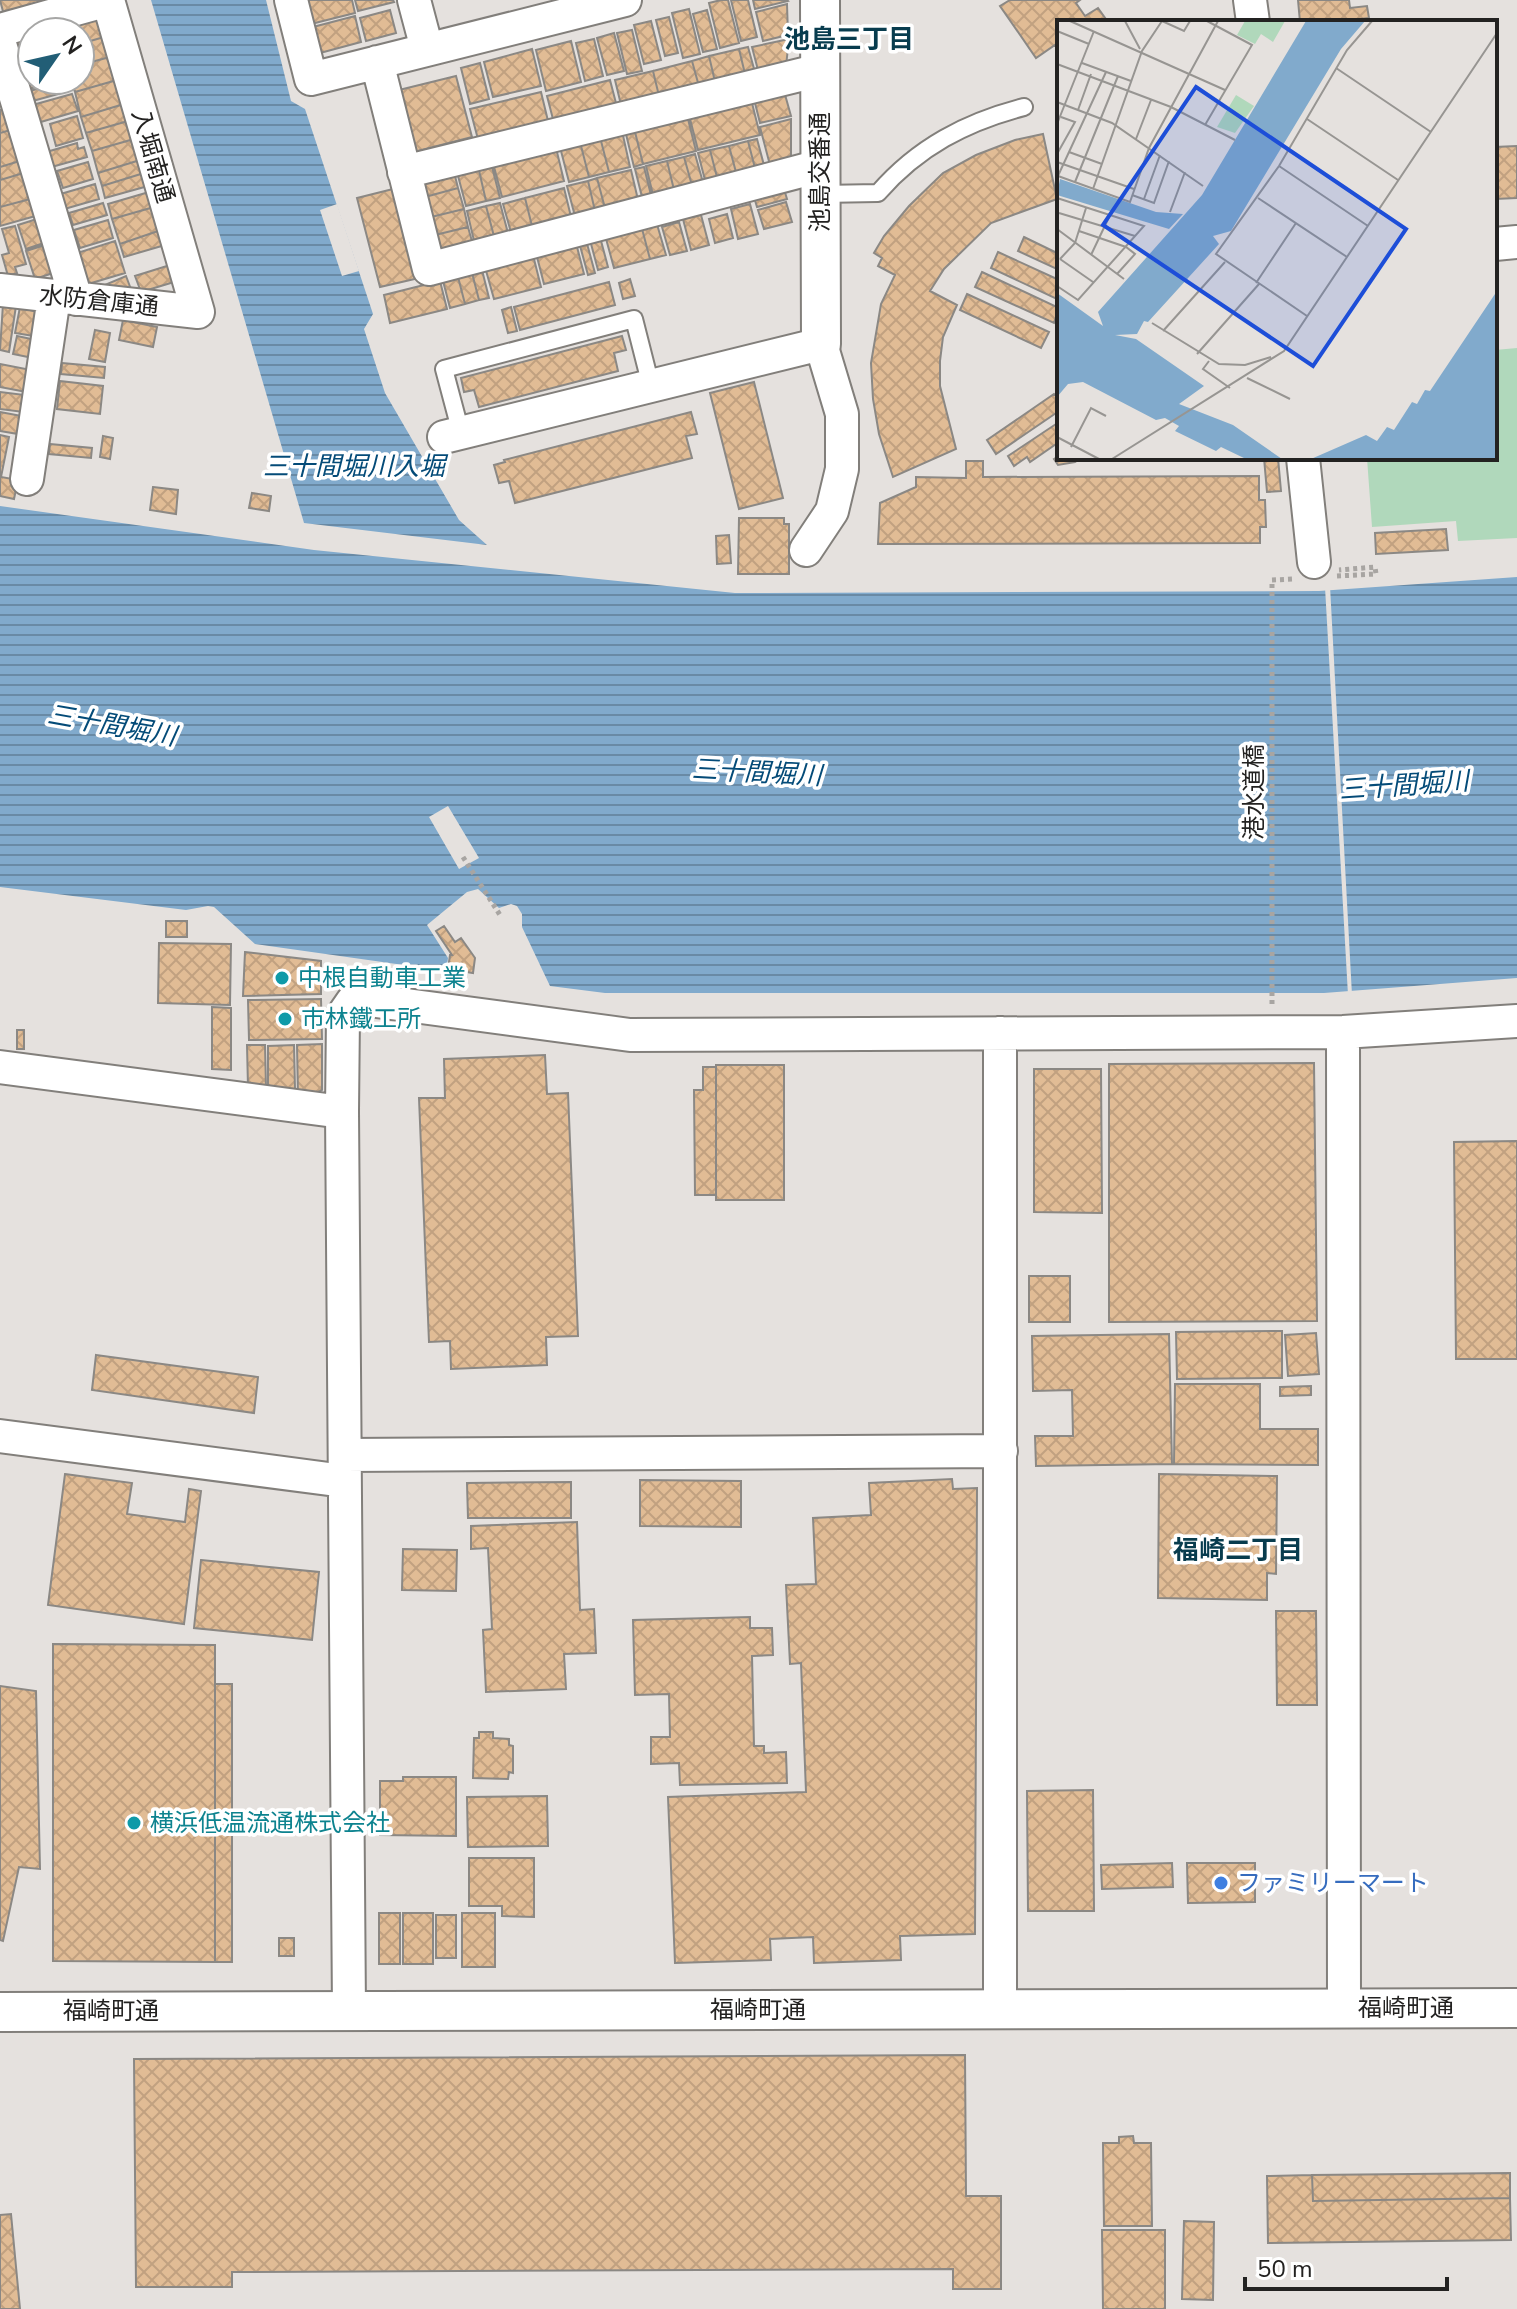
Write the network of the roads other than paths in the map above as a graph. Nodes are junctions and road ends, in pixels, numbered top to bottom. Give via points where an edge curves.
1 (108, 0) edge
2 (291, 0) edge
3 (414, 0) edge
4 (625, 0) edge
5 (820, 0) edge
6 (1250, 0) edge
7 (1253, 20) edge
8 (0, 30) edge
9 (0, 44) edge
10 (427, 49) junction
11 (377, 62) junction
12 (820, 70) junction
13 (1024, 107) dead end
14 (404, 172) junction
15 (820, 180) junction
16 (1517, 242) edge
17 (1497, 244) edge
18 (0, 290) edge
19 (65, 298) junction
20 (198, 312) joint
21 (821, 344) junction
22 (651, 386) junction
23 (452, 435) joint
24 (1303, 460) edge
25 (27, 479) dead end
26 (806, 550) dead end
27 (1327, 569) road end
28 (1517, 1021) edge
29 (1343, 1032) junction
30 (1000, 1033) junction
31 (0, 1067) edge
32 (342, 1112) junction
33 (0, 1436) edge
34 (1001, 1451) junction
35 (344, 1468) junction
36 (1344, 2008) junction
37 (1517, 2008) edge
38 (349, 2010) junction
39 (1000, 2010) junction
40 (0, 2012) edge

1 - 8 street
1 - 20 street, 入堀南通
2 - 11 street via 311,79
3 - 10 street
4 - 10 street
5 - 12 street, 池島交番通
6 - 7 street
9 - 19 street
10 - 11 street
11 - 14 street
12 - 14 street
12 - 15 street, 池島交番通
13 - 15 lane via 953,132 917,154 878,193
14 - 15 street via 429,269
15 - 21 street, 池島交番通
16 - 17 street
18 - 19 street, 水防倉庫通
19 - 20 street, 水防倉庫通
19 - 25 street
21 - 22 street
21 - 26 street via 842,414 842,469 832,511
22 - 23 street
22 - 23 lane via 634,319 444,369
24 - 27 street
28 - 29 street
29 - 30 street
29 - 36 street
30 - 32 street via 630,1035 352,1002 343,1015
30 - 34 street
31 - 32 street
32 - 35 street
33 - 35 street
34 - 35 street
34 - 39 street
35 - 38 street
36 - 37 street, 福崎町通
36 - 39 street, 福崎町通
38 - 39 street, 福崎町通
38 - 40 street, 福崎町通

